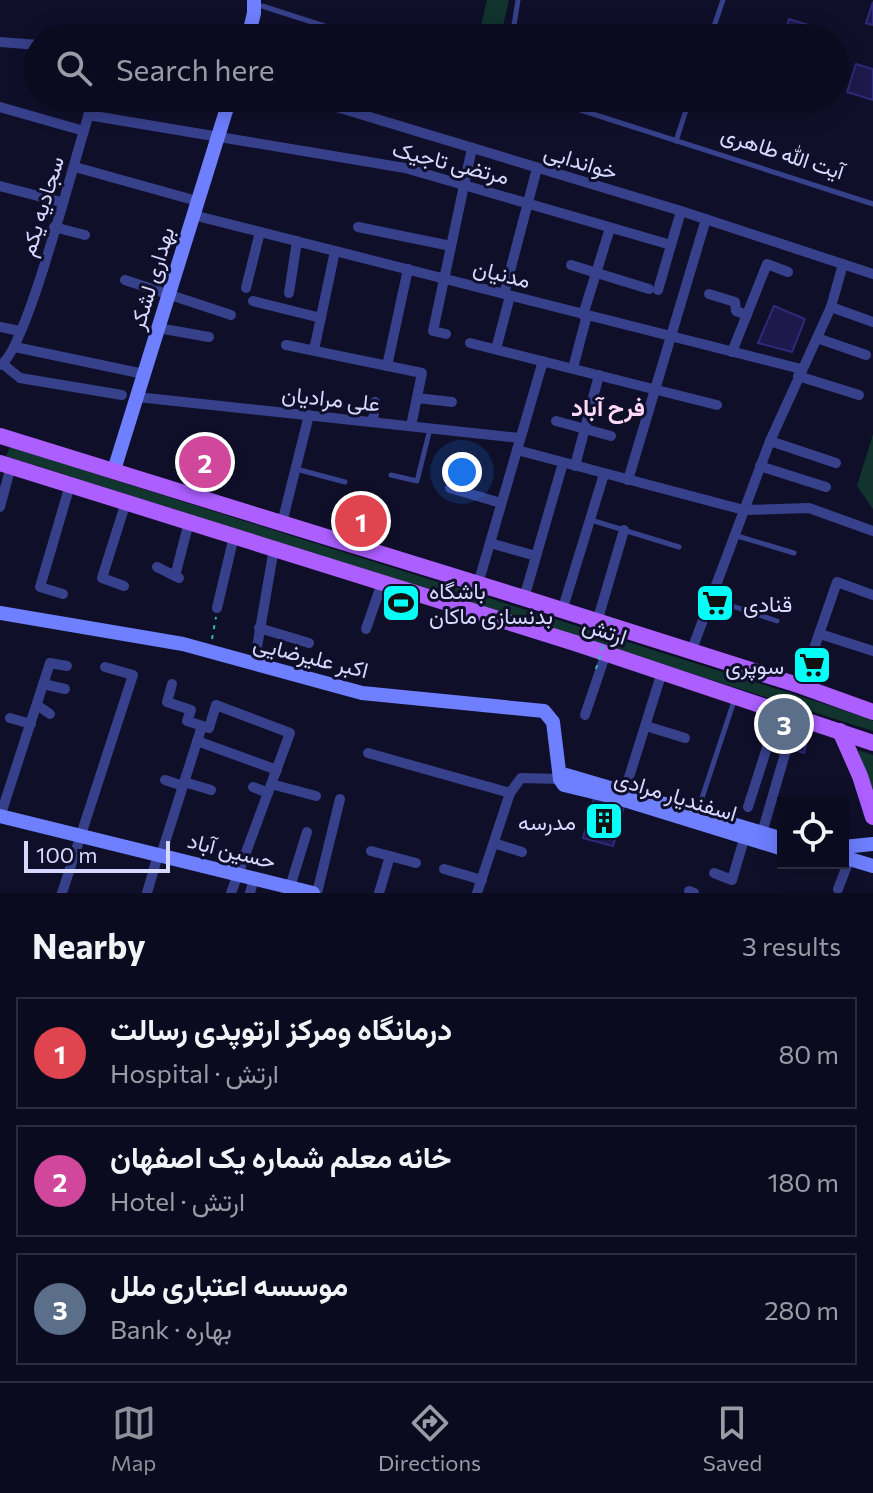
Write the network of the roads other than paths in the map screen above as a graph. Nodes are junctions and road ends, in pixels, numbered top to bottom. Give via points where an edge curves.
1 (518, 0) edge
2 (723, 0) edge
3 (256, 3) edge
4 (251, 24) edge
5 (320, 24) edge
6 (514, 24) edge
7 (715, 24) edge
8 (0, 42) edge
9 (24, 44) edge
10 (0, 107) edge
11 (89, 112) edge
12 (226, 112) edge
13 (353, 112) edge
14 (586, 112) edge
15 (685, 112) edge
16 (88, 115) junction
17 (84, 131) junction
18 (217, 139) junction
19 (676, 141) junction
20 (472, 148) junction
21 (75, 167) junction
22 (537, 168) junction
23 (465, 184) junction
24 (0, 186) edge
25 (61, 202) junction
26 (528, 203) junction
27 (873, 204) edge
28 (195, 208) junction
29 (681, 211) junction
30 (706, 219) junction
31 (54, 227) junction
32 (358, 227) dead end
33 (610, 228) junction
34 (260, 232) junction
35 (85, 235) dead end
36 (297, 241) junction
37 (671, 245) junction
38 (451, 246) junction
39 (335, 251) junction
40 (843, 264) junction
41 (571, 265) dead end
42 (408, 269) junction
43 (788, 272) dead end
44 (596, 273) junction
45 (873, 274) edge
46 (444, 279) junction
47 (125, 280) dead end
48 (246, 288) dead end
49 (289, 293) dead end
50 (168, 294) junction
51 (709, 294) dead end
52 (507, 295) junction
53 (253, 301) dead end
54 (831, 307) junction
55 (231, 315) dead end
56 (585, 315) junction
57 (747, 315) junction
58 (321, 318) junction
59 (873, 322) edge
60 (0, 327) edge
61 (158, 328) junction
62 (20, 331) junction
63 (446, 334) dead end
64 (209, 337) dead end
65 (671, 337) junction
66 (817, 338) junction
67 (470, 343) dead end
68 (286, 345) dead end
69 (15, 347) junction
70 (496, 349) junction
71 (314, 350) junction
72 (732, 352) junction
73 (866, 355) dead end
74 (543, 361) junction
75 (2, 364) edge
76 (387, 366) junction
77 (573, 368) junction
78 (799, 373) junction
79 (144, 374) junction
80 (599, 375) junction
81 (655, 389) junction
82 (859, 395) dead end
83 (130, 396) junction
84 (417, 398) junction
85 (375, 402) dead end
86 (452, 402) dead end
87 (717, 405) dead end
88 (309, 415) junction
89 (556, 421) dead end
90 (373, 422) junction
91 (411, 426) junction
92 (430, 429) junction
93 (585, 429) junction
94 (0, 436) edge
95 (611, 436) dead end
96 (520, 438) junction
97 (770, 441) junction
98 (517, 450) junction
99 (563, 463) junction
100 (836, 463) dead end
101 (6, 464) edge
102 (575, 466) junction
103 (760, 466) junction
104 (295, 469) junction
105 (114, 470) junction
106 (604, 474) junction
107 (391, 475) dead end
108 (628, 480) junction
109 (345, 482) dead end
110 (70, 485) junction
111 (826, 487) dead end
112 (450, 488) dead end
113 (126, 502) junction
114 (501, 503) junction
115 (0, 507) edge
116 (744, 510) junction
117 (590, 520) junction
118 (189, 522) junction
119 (282, 523) junction
120 (624, 530) junction
121 (873, 531) edge
122 (734, 535) junction
123 (234, 536) junction
124 (490, 543) junction
125 (679, 547) dead end
126 (274, 548) junction
127 (794, 553) dead end
128 (536, 556) junction
129 (157, 567) dead end
130 (382, 583) junction
131 (478, 584) junction
132 (124, 586) dead end
133 (63, 594) dead end
134 (873, 595) edge
135 (524, 598) junction
136 (710, 599) junction
137 (217, 608) road end
138 (562, 611) junction
139 (0, 613) edge
140 (604, 620) junction
141 (777, 621) dead end
142 (259, 628) junction
143 (366, 629) dead end
144 (820, 634) junction
145 (309, 643) dead end
146 (873, 651) edge
147 (691, 652) junction
148 (606, 653) junction
149 (254, 665) junction
150 (67, 666) dead end
151 (105, 667) dead end
152 (662, 672) junction
153 (43, 684) junction
154 (172, 684) dead end
155 (801, 686) junction
156 (65, 689) dead end
157 (826, 695) junction
158 (736, 696) junction
159 (873, 698) edge
160 (37, 705) junction
161 (779, 710) junction
162 (873, 712) edge
163 (50, 714) dead end
164 (585, 715) dead end
165 (796, 716) junction
166 (10, 718) dead end
167 (31, 724) junction
168 (202, 726) junction
169 (646, 726) junction
170 (840, 731) junction
171 (685, 738) dead end
172 (197, 741) junction
173 (873, 743) edge
174 (368, 753) dead end
175 (277, 770) junction
176 (560, 779) junction
177 (165, 780) dead end
178 (184, 784) junction
179 (253, 787) dead end
180 (270, 788) junction
181 (211, 790) dead end
182 (625, 790) junction
183 (510, 793) junction
184 (316, 796) dead end
185 (340, 799) dead end
186 (748, 807) dead end
187 (697, 814) junction
188 (0, 816) edge
189 (873, 817) edge
190 (307, 832) dead end
191 (762, 833) junction
192 (81, 836) junction
193 (777, 837) edge
194 (744, 839) junction
195 (494, 843) junction
196 (873, 844) edge
197 (777, 847) edge
198 (371, 851) dead end
199 (522, 852) dead end
200 (849, 853) edge
201 (160, 855) junction
202 (390, 856) junction
203 (849, 856) edge
204 (416, 863) dead end
205 (873, 866) edge
206 (444, 869) dead end
207 (842, 869) edge
208 (714, 873) dead end
209 (237, 874) junction
210 (482, 880) junction
211 (252, 886) edge
212 (290, 887) junction
213 (838, 889) dead end
214 (62, 893) edge
215 (147, 893) edge
216 (231, 893) edge
217 (315, 893) edge
218 (379, 893) edge
219 (477, 893) edge

1 - 6 lane
2 - 7 lane
3 - 4 street
3 - 5 lane
8 - 9 street
10 - 17 street
11 - 16 street, سجادیه یکم
12 - 18 street, بهداری لشکر
13 - 20 street, خواندابی
14 - 19 lane, آیت الله طاهری
15 - 19 lane
16 - 17 street, سجادیه یکم
16 - 18 street, مرتضی تاجیک
17 - 21 street, سجادیه یکم
18 - 23 street, مرتضی تاجیک via 405,168
18 - 28 street, بهداری لشکر
19 - 27 lane, آیت الله طاهری
20 - 22 street, خواندابی
20 - 23 street
21 - 25 street, سجادیه یکم
21 - 28 street, مدنیان
22 - 26 street
22 - 29 street, خواندابی
23 - 26 street, مرتضی تاجیک
23 - 38 street
24 - 25 street
25 - 31 street, سجادیه یکم
26 - 33 street, مرتضی تاجیک
26 - 52 street
28 - 34 street, مدنیان
28 - 50 street, بهداری لشکر
29 - 30 street, خواندابی
29 - 37 street
30 - 40 street, خواندابی
30 - 65 street
31 - 35 street
31 - 62 street, سجادیه یکم
32 - 38 street
33 - 37 street, مرتضی تاجیک
33 - 44 street
34 - 36 street, مدنیان
34 - 48 street
36 - 39 street, مدنیان
36 - 49 street
37 - 44 street via 653,290
38 - 46 street
39 - 42 street, مدنیان
39 - 58 street
40 - 45 street, خواندابی
40 - 54 street
41 - 44 street
42 - 46 street, مدنیان
42 - 76 street
43 - 57 street via 767,264
44 - 56 street
46 - 52 street, مدنیان
46 - 63 street via 433,331
47 - 50 street
50 - 55 street
50 - 61 street, بهداری لشکر
51 - 57 street via 735,302 736,311
52 - 56 street, مدنیان
52 - 70 street
53 - 58 street
54 - 59 street
54 - 66 street
56 - 65 street, مدنیان
56 - 77 street
57 - 72 street
58 - 71 street
60 - 62 street
61 - 64 street
61 - 79 street, بهداری لشکر
62 - 69 street, سجادیه یکم
65 - 72 street, مدنیان
65 - 81 street
66 - 73 street
66 - 78 street
67 - 70 street
68 - 71 street
69 - 75 street, سجادیه یکم
69 - 79 street
70 - 74 street
71 - 76 street
72 - 78 street, مدنیان
74 - 77 street
74 - 96 street
75 - 83 street, علی مرادیان via 20,378
76 - 84 street via 422,373
77 - 80 street
78 - 82 street, مدنیان
78 - 97 street
79 - 83 street, بهداری لشکر
80 - 81 street
80 - 93 street
81 - 87 street
81 - 108 street
83 - 88 street, علی مرادیان
83 - 105 street, بهداری لشکر
84 - 86 street
84 - 91 street
85 - 90 street
88 - 90 street, علی مرادیان
88 - 104 street
89 - 93 street
90 - 91 street, علی مرادیان
91 - 92 street, علی مرادیان
92 - 96 street, علی مرادیان
92 - 107 lane via 417,481
93 - 95 street
93 - 102 street
94 - 105 main road, ارتش
96 - 98 street
97 - 100 street
97 - 103 street
98 - 99 street
98 - 114 street
99 - 102 street
99 - 128 street
101 - 110 main road, ارتش
101 - 115 street
102 - 106 street
103 - 111 street
103 - 116 street
104 - 109 lane
104 - 119 street
105 - 119 main road, ارتش
106 - 108 street
106 - 117 street
108 - 116 street
110 - 113 main road, ارتش
110 - 133 street via 40,587
112 - 114 street
113 - 118 main road, ارتش
113 - 132 street via 102,578
114 - 124 street
116 - 121 street via 809,508
116 - 122 street
117 - 120 lane
117 - 138 street
118 - 123 main road, ارتش
118 - 129 street via 177,577
119 - 131 main road, ارتش
120 - 125 lane
120 - 140 street, ارتش
122 - 127 lane
122 - 136 street
123 - 126 main road, ارتش
123 - 137 street
124 - 128 street
124 - 131 street
126 - 130 main road, ارتش
126 - 142 street
128 - 135 street
130 - 143 street
130 - 148 main road, ارتش
131 - 135 main road, ارتش
134 - 144 street via 837,582
135 - 138 main road, ارتش
136 - 141 lane
136 - 147 street
138 - 140 main road, ارتش
139 - 149 street, اکبر علیرضایی
140 - 147 main road, ارتش
142 - 145 street
142 - 149 street
144 - 146 street
144 - 155 street
147 - 155 main road, ارتش
148 - 152 main road, ارتش
148 - 164 street
149 - 176 street, اکبر علیرضایی via 362,693 544,711 553,722
150 - 153 street via 50,663
151 - 192 street via 133,675
152 - 158 main road, ارتش
152 - 169 street
153 - 156 street
153 - 160 street
154 - 168 street via 167,702 191,710 187,721
155 - 157 main road, ارتش
157 - 159 main road
157 - 162 main road, ارتش
158 - 161 main road, ارتش
158 - 187 lane
160 - 163 street
160 - 167 street
161 - 165 main road, ارتش
161 - 186 street
165 - 170 main road, ارتش
165 - 191 street
166 - 167 street
167 - 188 street
168 - 172 street
168 - 175 street via 209,728 216,705 290,733
169 - 171 street
169 - 182 street
170 - 173 main road, ارتش
170 - 189 main road
172 - 175 street
172 - 178 street
174 - 183 street
175 - 180 street
176 - 182 street, اسفندیار مرادی via 566,775
176 - 183 street, اسفندیار مرادی via 521,778
176 - 194 street, اسفندیار مرادی via 564,785
177 - 178 street
178 - 181 street
178 - 201 street
179 - 180 street
180 - 184 street
180 - 209 street
182 - 187 street, اسفندیار مرادی
183 - 195 street
185 - 217 street
187 - 191 street, اسفندیار مرادی
188 - 192 street, حسین آباد
190 - 212 street
191 - 193 street, اسفندیار مرادی
192 - 201 street, حسین آباد
192 - 214 street
194 - 197 street, اسفندیار مرادی
194 - 208 street via 732,880
195 - 199 street
195 - 210 street
196 - 200 street
198 - 202 street
201 - 209 street, حسین آباد
201 - 215 street
202 - 204 street
202 - 218 street
203 - 205 street
206 - 210 street
207 - 213 street
209 - 211 street, حسین آباد
209 - 216 street
210 - 219 street
211 - 212 street, حسین آباد
212 - 217 street, حسین آباد

